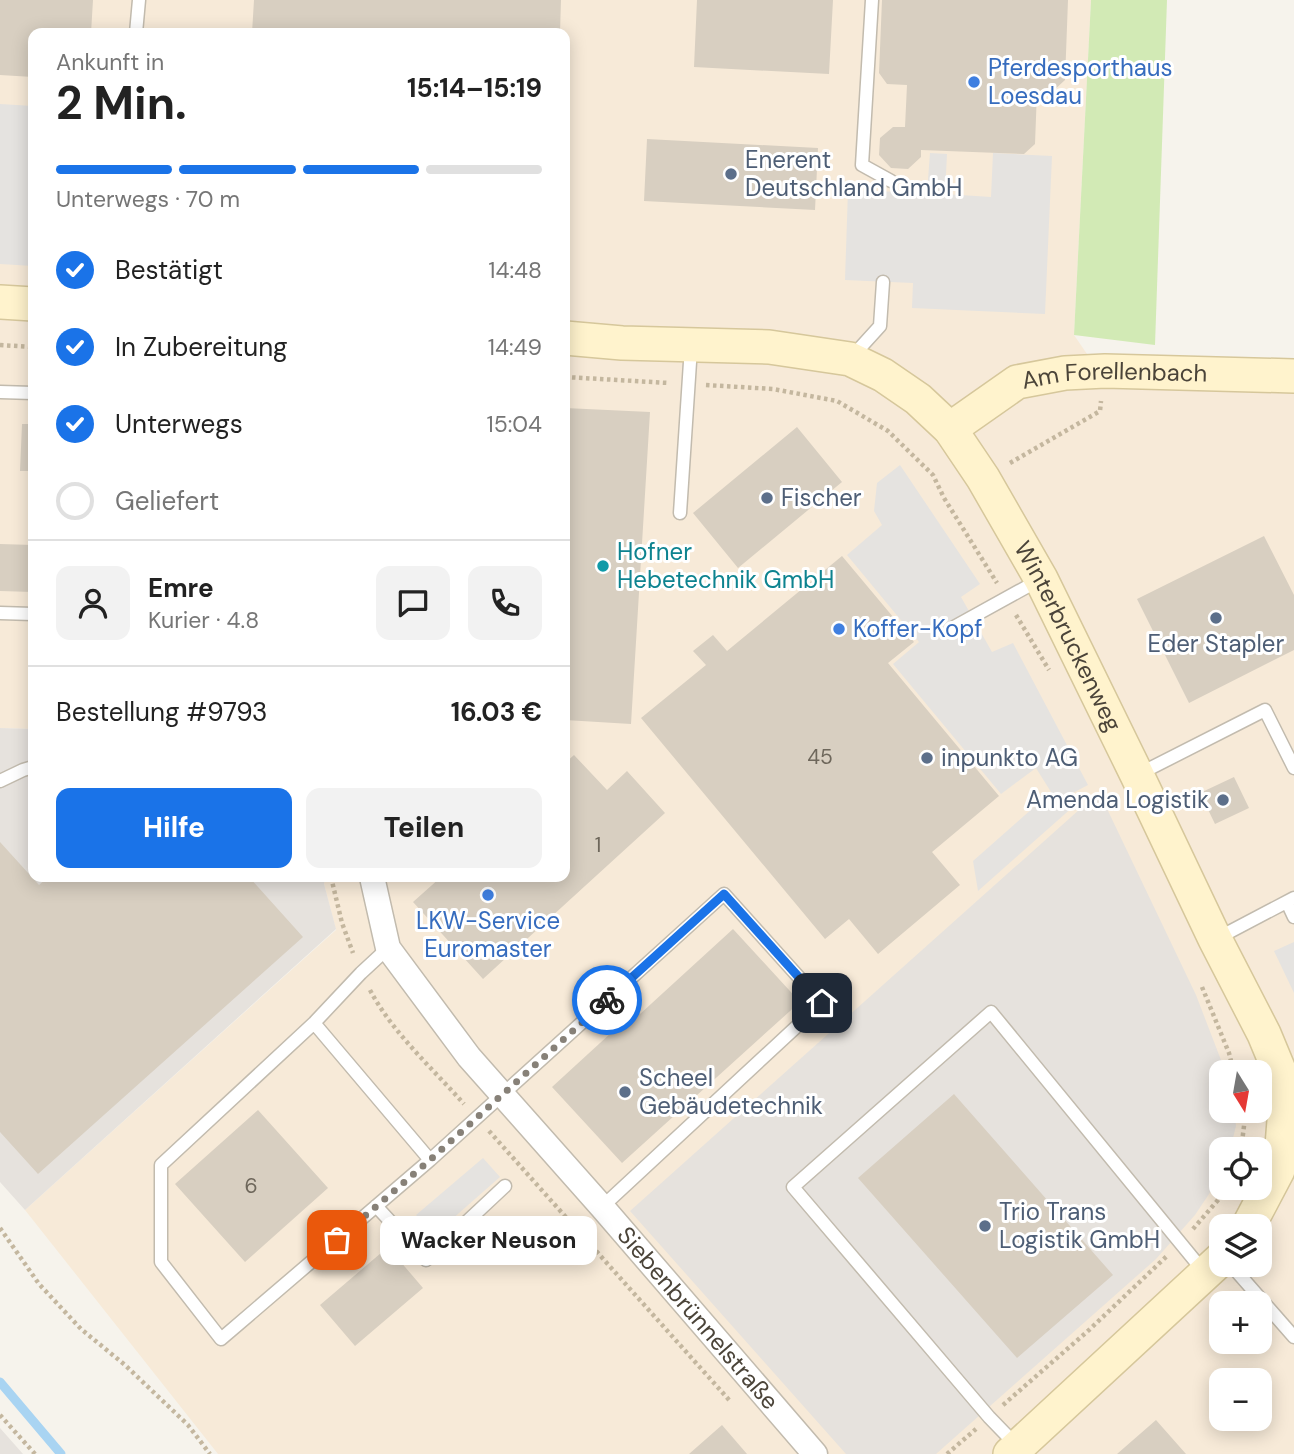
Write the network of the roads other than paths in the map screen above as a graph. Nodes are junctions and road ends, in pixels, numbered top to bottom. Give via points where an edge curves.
1 (139, 0) edge
2 (872, 0) edge
3 (136, 28) edge
4 (891, 181) dead end
5 (883, 282) dead end
6 (0, 302) edge
7 (28, 304) edge
8 (570, 338) edge
9 (692, 344) junction
10 (850, 359) junction
11 (1294, 376) edge
12 (0, 392) edge
13 (28, 393) edge
14 (950, 429) junction
15 (680, 513) dead end
16 (1041, 579) junction
17 (0, 613) edge
18 (28, 614) edge
19 (954, 627) dead end
20 (28, 768) edge
21 (1294, 768) edge
22 (1137, 775) junction
23 (0, 781) edge
24 (373, 882) edge
25 (1290, 900) edge
26 (1294, 917) edge
27 (1215, 939) junction
28 (387, 948) junction
29 (314, 1023) junction
30 (502, 1094) junction
31 (1288, 1147) edge
32 (430, 1160) junction
33 (505, 1186) dead end
34 (376, 1206) junction
35 (602, 1207) junction
36 (1255, 1214) edge
37 (1209, 1260) edge
38 (1209, 1275) edge
39 (1231, 1277) edge
40 (1294, 1337) edge
41 (1014, 1450) edge
42 (816, 1454) edge

1 - 3 lane
2 - 4 lane via 862,166
5 - 10 lane via 880,326
6 - 7 street
8 - 9 street, Winterbruckenweg
9 - 10 street, Winterbruckenweg via 769,347
9 - 15 lane
10 - 14 street, Winterbruckenweg via 918,399
11 - 14 street, Am Forellenbach via 1065,373 1017,382
12 - 13 lane
14 - 16 street, Winterbruckenweg
16 - 19 lane
16 - 22 street, Winterbruckenweg
17 - 18 lane
20 - 23 lane
21 - 22 lane via 1265,710
22 - 27 street, Winterbruckenweg
24 - 28 street, Siebenbrünnelstraße
25 - 26 lane
25 - 27 lane
27 - 31 street, Winterbruckenweg via 1281,1075
28 - 29 lane
28 - 30 street, Siebenbrünnelstraße
29 - 32 lane
29 - 34 lane via 161,1165 161,1262 221,1339
30 - 32 lane
30 - 35 street, Siebenbrünnelstraße
30 - 35 lane via 724,894 822,1003
31 - 36 street, Winterbruckenweg
32 - 34 lane
33 - 34 lane via 426,1260
35 - 42 street, Siebenbrünnelstraße
37 - 41 lane via 1181,1243 990,1012 793,1187
38 - 41 street
39 - 40 lane

